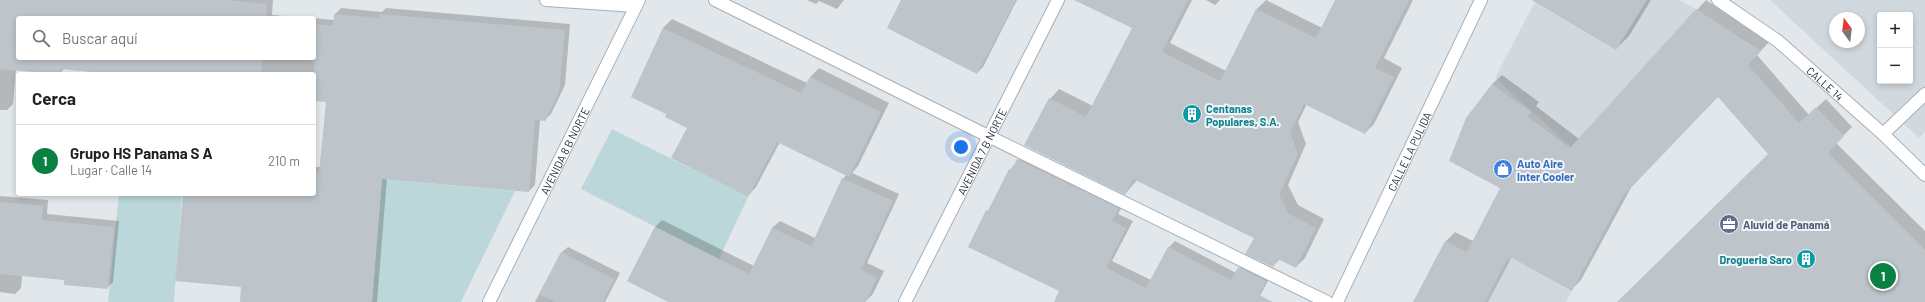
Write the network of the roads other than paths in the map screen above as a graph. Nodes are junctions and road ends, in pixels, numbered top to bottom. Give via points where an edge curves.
1 (546, 0) edge
2 (715, 0) edge
3 (1058, 0) edge
4 (1481, 0) edge
5 (1718, 0) edge
6 (637, 3) edge
7 (1925, 94) edge
8 (1883, 134) junction
9 (988, 136) junction
10 (1925, 175) edge
11 (489, 302) edge
12 (905, 302) edge
13 (1327, 302) edge
14 (1337, 302) edge

1 - 6 street
2 - 9 street
3 - 9 street, AVENIDA 7 B NORTE
4 - 14 street, CALLE LA PULIDA
5 - 8 street, CALLE 14 via 1778,41
6 - 11 street, AVENIDA 8 B NORTE
7 - 8 street
8 - 10 street, CALLE 14
9 - 12 street, AVENIDA 7 B NORTE
9 - 13 street

